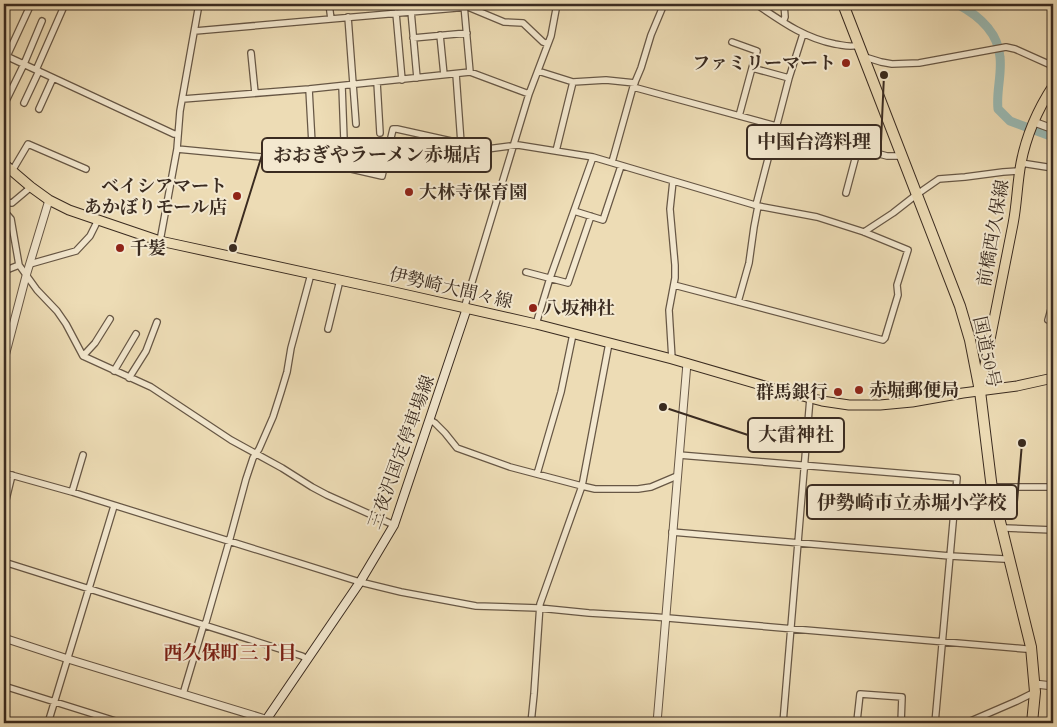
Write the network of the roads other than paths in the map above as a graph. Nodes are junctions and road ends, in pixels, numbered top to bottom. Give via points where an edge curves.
1 (31, 4) edge
2 (65, 4) edge
3 (200, 4) edge
4 (329, 4) edge
5 (557, 4) edge
6 (664, 4) edge
7 (756, 4) edge
8 (784, 4) edge
9 (843, 4) edge
10 (464, 5) edge
11 (411, 11) junction
12 (396, 13) junction
13 (348, 17) junction
14 (330, 19) junction
15 (42, 21) dead end
16 (783, 22) junction
17 (195, 31) junction
18 (466, 33) junction
19 (803, 34) junction
20 (440, 35) junction
21 (413, 38) junction
22 (732, 42) dead end
23 (548, 44) junction
24 (858, 45) junction
25 (251, 53) dead end
26 (6, 56) edge
27 (863, 58) junction
28 (24, 64) junction
29 (1053, 66) edge
30 (752, 68) junction
31 (37, 71) junction
32 (538, 71) junction
33 (470, 72) junction
34 (456, 74) junction
35 (444, 75) junction
36 (53, 78) junction
37 (417, 78) junction
38 (789, 78) junction
39 (402, 80) junction
40 (377, 82) junction
41 (573, 82) junction
42 (353, 84) junction
43 (634, 85) junction
44 (342, 86) junction
45 (1053, 86) edge
46 (309, 89) junction
47 (255, 93) junction
48 (529, 94) junction
49 (183, 99) junction
50 (24, 103) dead end
51 (4, 105) edge
52 (39, 109) dead end
53 (739, 116) junction
54 (1034, 123) junction
55 (356, 124) dead end
56 (776, 126) junction
57 (1053, 129) edge
58 (380, 133) dead end
59 (178, 134) junction
60 (461, 143) junction
61 (514, 146) junction
62 (858, 148) junction
63 (177, 149) junction
64 (556, 151) junction
65 (901, 156) junction
66 (593, 157) junction
67 (313, 162) junction
68 (612, 162) junction
69 (4, 164) edge
70 (621, 166) junction
71 (1020, 167) junction
72 (345, 168) junction
73 (1053, 168) edge
74 (86, 169) dead end
75 (12, 171) junction
76 (672, 181) junction
77 (31, 187) junction
78 (846, 193) dead end
79 (916, 195) junction
80 (49, 200) junction
81 (4, 202) edge
82 (757, 205) junction
83 (574, 210) junction
84 (4, 211) edge
85 (591, 216) junction
86 (98, 220) junction
87 (864, 232) junction
88 (160, 241) junction
89 (19, 264) junction
90 (30, 264) junction
91 (4, 271) edge
92 (526, 272) dead end
93 (311, 274) junction
94 (26, 276) junction
95 (550, 278) junction
96 (340, 280) junction
97 (674, 285) junction
98 (738, 302) junction
99 (1053, 302) edge
100 (467, 308) junction
101 (110, 319) dead end
102 (1053, 321) edge
103 (157, 322) dead end
104 (536, 324) junction
105 (328, 329) dead end
106 (136, 334) dead end
107 (574, 334) junction
108 (609, 343) junction
109 (83, 356) junction
110 (672, 359) junction
111 (4, 360) edge
112 (687, 363) junction
113 (114, 371) junction
114 (129, 378) junction
115 (1053, 378) edge
116 (980, 391) junction
117 (810, 398) junction
118 (430, 420) junction
119 (256, 454) junction
120 (83, 455) dead end
121 (679, 455) junction
122 (805, 465) junction
123 (4, 473) edge
124 (537, 474) junction
125 (12, 475) junction
126 (677, 476) junction
127 (582, 486) junction
128 (997, 487) dead end
129 (1053, 487) edge
130 (72, 492) junction
131 (114, 506) junction
132 (4, 508) edge
133 (394, 525) junction
134 (1004, 528) dead end
135 (1053, 530) edge
136 (672, 532) junction
137 (229, 542) junction
138 (798, 543) junction
139 (950, 556) junction
140 (1009, 558) junction
141 (4, 562) edge
142 (360, 582) junction
143 (90, 589) junction
144 (539, 608) junction
145 (665, 618) junction
146 (204, 624) junction
147 (790, 629) junction
148 (4, 638) edge
149 (943, 642) junction
150 (1031, 647) junction
151 (68, 659) junction
152 (307, 659) junction
153 (4, 686) edge
154 (1053, 686) edge
155 (1035, 688) junction
156 (184, 694) junction
157 (55, 702) junction
158 (857, 721) dead end
159 (265, 722) edge
160 (48, 723) edge
161 (122, 723) edge
162 (531, 723) edge
163 (657, 723) edge
164 (783, 723) edge
165 (901, 723) edge
166 (935, 723) edge
167 (966, 723) edge
168 (1032, 723) edge

1 - 26 street
2 - 31 street
3 - 17 street
4 - 14 street
5 - 23 street
6 - 43 street
7 - 16 street
8 - 16 street
9 - 24 highway, 国道50号
10 - 11 street
10 - 18 street
10 - 23 street via 504,22 523,22
11 - 12 street
11 - 21 street
12 - 13 street
12 - 39 street
13 - 14 street
13 - 42 street
14 - 17 street
15 - 28 street
16 - 19 street
17 - 49 street
18 - 20 street
18 - 33 street
19 - 24 street via 845,46
19 - 38 street
20 - 21 street
20 - 35 street
21 - 37 street
22 - 30 street via 757,51
23 - 32 street
24 - 27 highway, 国道50号
25 - 47 street
26 - 28 street
27 - 29 street via 910,64 1012,48
27 - 65 highway, 国道50号
28 - 31 street
28 - 51 street
30 - 38 street
30 - 53 street
31 - 36 street
31 - 50 street
32 - 41 street
32 - 48 street
33 - 34 street
33 - 48 street
34 - 35 street
34 - 60 street
35 - 37 street
36 - 52 street
36 - 59 street
37 - 39 street
38 - 56 street
39 - 40 street
40 - 42 street
40 - 58 street
41 - 43 street via 606,80
41 - 64 street
42 - 44 street
42 - 55 street
43 - 53 street
43 - 68 street
44 - 46 street
44 - 72 street
45 - 54 main road, 前橋西久保線
46 - 47 street
46 - 67 street
47 - 49 street
48 - 61 street
49 - 59 street
53 - 56 street
54 - 57 street
54 - 71 main road, 前橋西久保線
56 - 62 street
56 - 82 street
59 - 63 street
60 - 61 street via 487,149
60 - 72 street via 393,129 382,176
61 - 64 street
61 - 100 street via 466,302
62 - 65 street via 887,156
62 - 78 street
63 - 67 street
63 - 88 street
64 - 66 street
65 - 79 highway, 国道50号
66 - 68 street
66 - 83 street
67 - 72 street
68 - 70 street
69 - 75 main road, 伊勢崎大間々線
70 - 76 street
70 - 85 street via 603,220
71 - 73 street
71 - 79 street via 939,179
71 - 116 main road, 前橋西久保線 via 1014,221
74 - 75 street via 28,144
75 - 77 main road, 伊勢崎大間々線
76 - 82 street
76 - 97 street via 670,209
77 - 80 main road, 伊勢崎大間々線
77 - 81 street via 12,203
79 - 87 street
79 - 116 highway, 国道50号 via 966,323
80 - 86 main road, 伊勢崎大間々線
80 - 90 street
82 - 87 street via 807,214
82 - 98 street via 749,263
83 - 85 street
83 - 95 street
84 - 89 street via 11,219
85 - 95 street via 568,283
86 - 88 main road, 伊勢崎大間々線
86 - 90 street via 90,236 76,251
87 - 98 street via 908,250 883,340
88 - 93 main road, 伊勢崎大間々線
89 - 91 street
89 - 94 street
90 - 94 street
92 - 95 street
93 - 96 main road, 伊勢崎大間々線
93 - 119 street via 273,418
94 - 109 street via 57,311
94 - 111 street
95 - 104 street
96 - 100 main road, 伊勢崎大間々線
96 - 105 street
97 - 98 street
97 - 110 street via 669,310
99 - 102 street via 1048,320
100 - 104 main road, 伊勢崎大間々線
100 - 118 main road, 三夜沢国定停車場線
101 - 109 street
103 - 114 street via 146,351
104 - 107 main road, 伊勢崎大間々線
106 - 113 street
107 - 108 main road, 伊勢崎大間々線
107 - 124 street
108 - 110 main road, 伊勢崎大間々線
108 - 127 street
109 - 113 street
110 - 112 main road, 伊勢崎大間々線
112 - 117 main road, 伊勢崎大間々線
112 - 121 street
113 - 114 street
114 - 119 street via 151,388
115 - 116 main road, 伊勢崎大間々線
116 - 117 main road, 伊勢崎大間々線 via 880,405 849,405
116 - 140 highway, 国道50号 via 992,489
117 - 122 street
118 - 124 street via 457,448
118 - 133 main road, 三夜沢国定停車場線
119 - 133 street via 327,495
119 - 137 street
120 - 130 street
121 - 122 street
121 - 126 street
122 - 138 street
122 - 139 street via 957,478
123 - 125 street
124 - 127 street
125 - 130 street
125 - 132 street
126 - 127 street via 638,489
126 - 136 street
127 - 144 street
128 - 129 street
130 - 131 street
131 - 137 street
131 - 143 street
133 - 142 main road, 三夜沢国定停車場線
134 - 135 street
136 - 138 street
136 - 145 street
137 - 142 street
137 - 146 street
138 - 139 street
138 - 147 street
139 - 140 street
139 - 149 street
140 - 150 highway, 国道50号
141 - 143 street
142 - 144 street via 476,606
142 - 152 main road, 三夜沢国定停車場線
143 - 146 street
143 - 151 street
144 - 145 street
144 - 162 street
145 - 147 street
145 - 163 street
146 - 152 street
146 - 156 street
147 - 149 street
147 - 164 street
148 - 151 street
149 - 150 street via 1026,650
149 - 166 street
150 - 155 highway, 国道50号
151 - 156 street
151 - 157 street
152 - 159 main road, 三夜沢国定停車場線
153 - 157 street
154 - 155 street
155 - 167 street
155 - 168 highway, 国道50号
156 - 159 street via 262,718
157 - 160 street
157 - 161 street
158 - 165 street via 860,694 902,698

